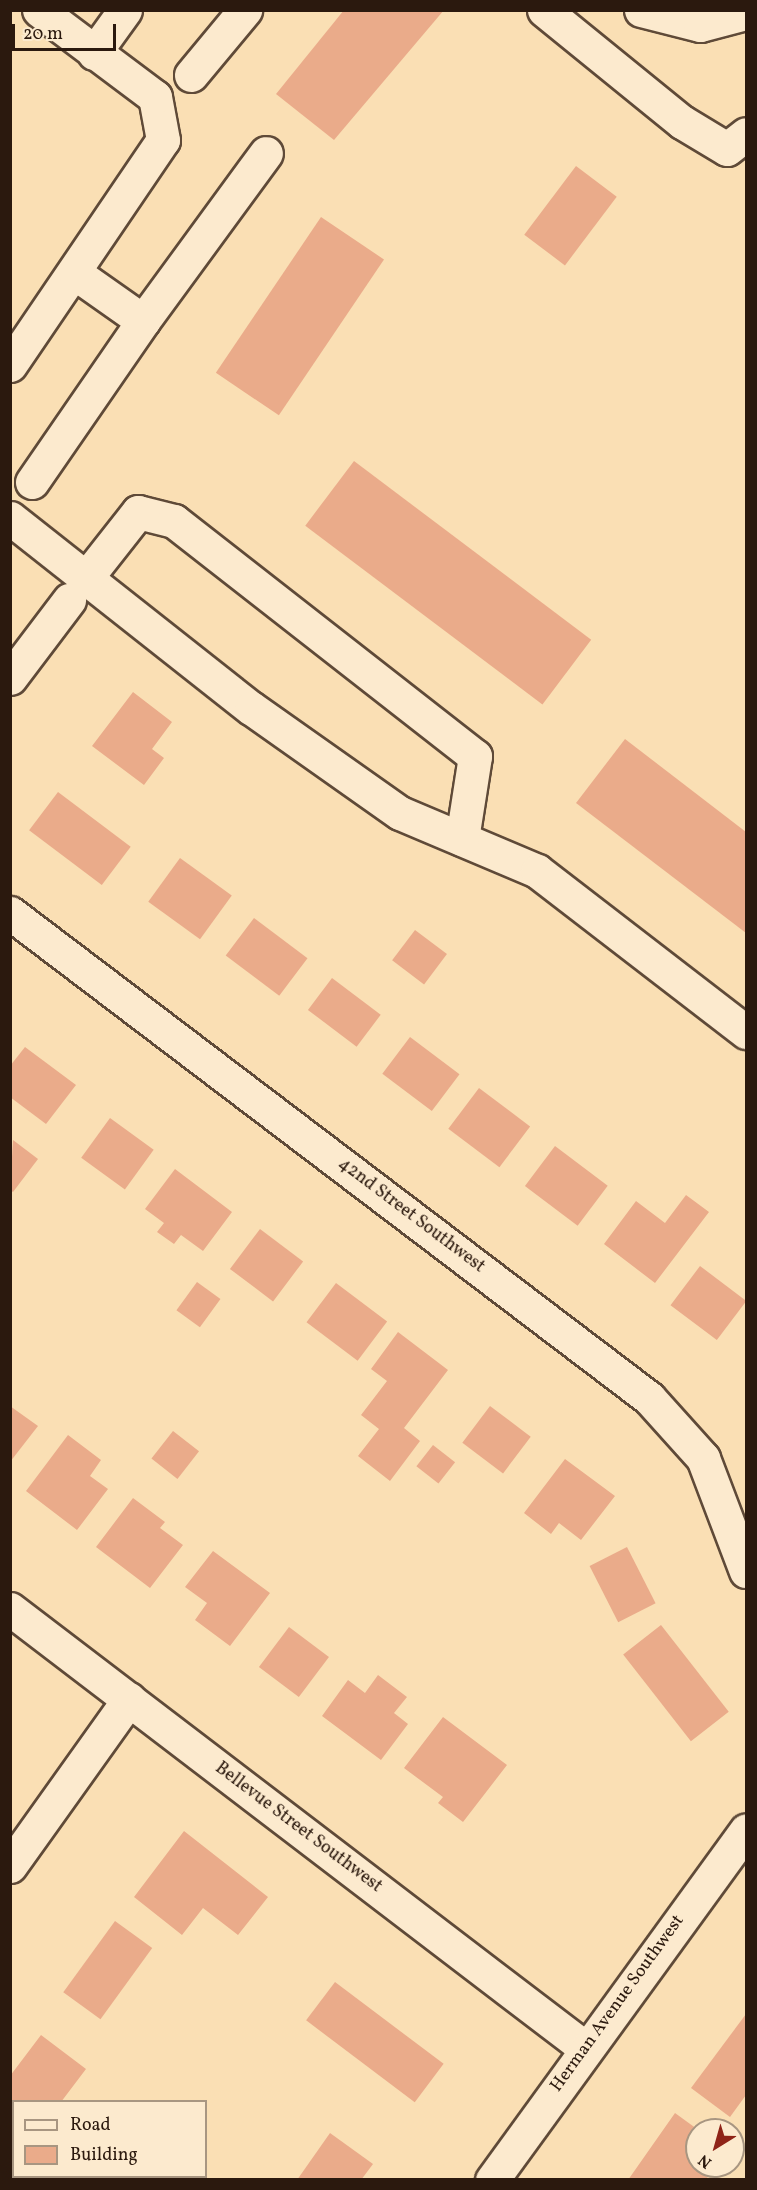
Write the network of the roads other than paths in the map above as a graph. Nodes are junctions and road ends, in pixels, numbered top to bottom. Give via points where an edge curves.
1 (39, 10) edge
2 (125, 10) edge
3 (245, 10) edge
4 (544, 10) edge
5 (641, 10) edge
6 (747, 13) edge
7 (94, 53) junction
8 (190, 75) dead end
9 (740, 146) edge
10 (266, 153) dead end
11 (75, 273) junction
12 (143, 321) junction
13 (10, 365) edge
14 (32, 482) dead end
15 (10, 518) edge
16 (78, 589) junction
17 (10, 678) edge
18 (462, 839) junction
19 (10, 914) edge
20 (747, 1032) edge
21 (747, 1571) edge
22 (10, 1609) edge
23 (129, 1699) junction
24 (747, 1830) edge
25 (10, 1866) edge
26 (585, 2048) junction
27 (494, 2179) edge

1 - 7 street
2 - 7 street
3 - 8 street
4 - 9 street via 682,122
5 - 6 street via 700,25
7 - 11 street via 155,97 163,140
10 - 12 street
11 - 12 street
11 - 13 street
12 - 14 street
15 - 16 street
16 - 17 street
16 - 18 street via 400,813
16 - 18 street via 138,512 174,522 476,756
18 - 20 street via 537,871
19 - 21 street, 42nd Street Southwest via 650,1398 703,1458
22 - 23 street, Bellevue Street Southwest
23 - 25 street
23 - 26 street, Bellevue Street Southwest
24 - 26 street, Herman Avenue Southwest
26 - 27 street, Herman Avenue Southwest

